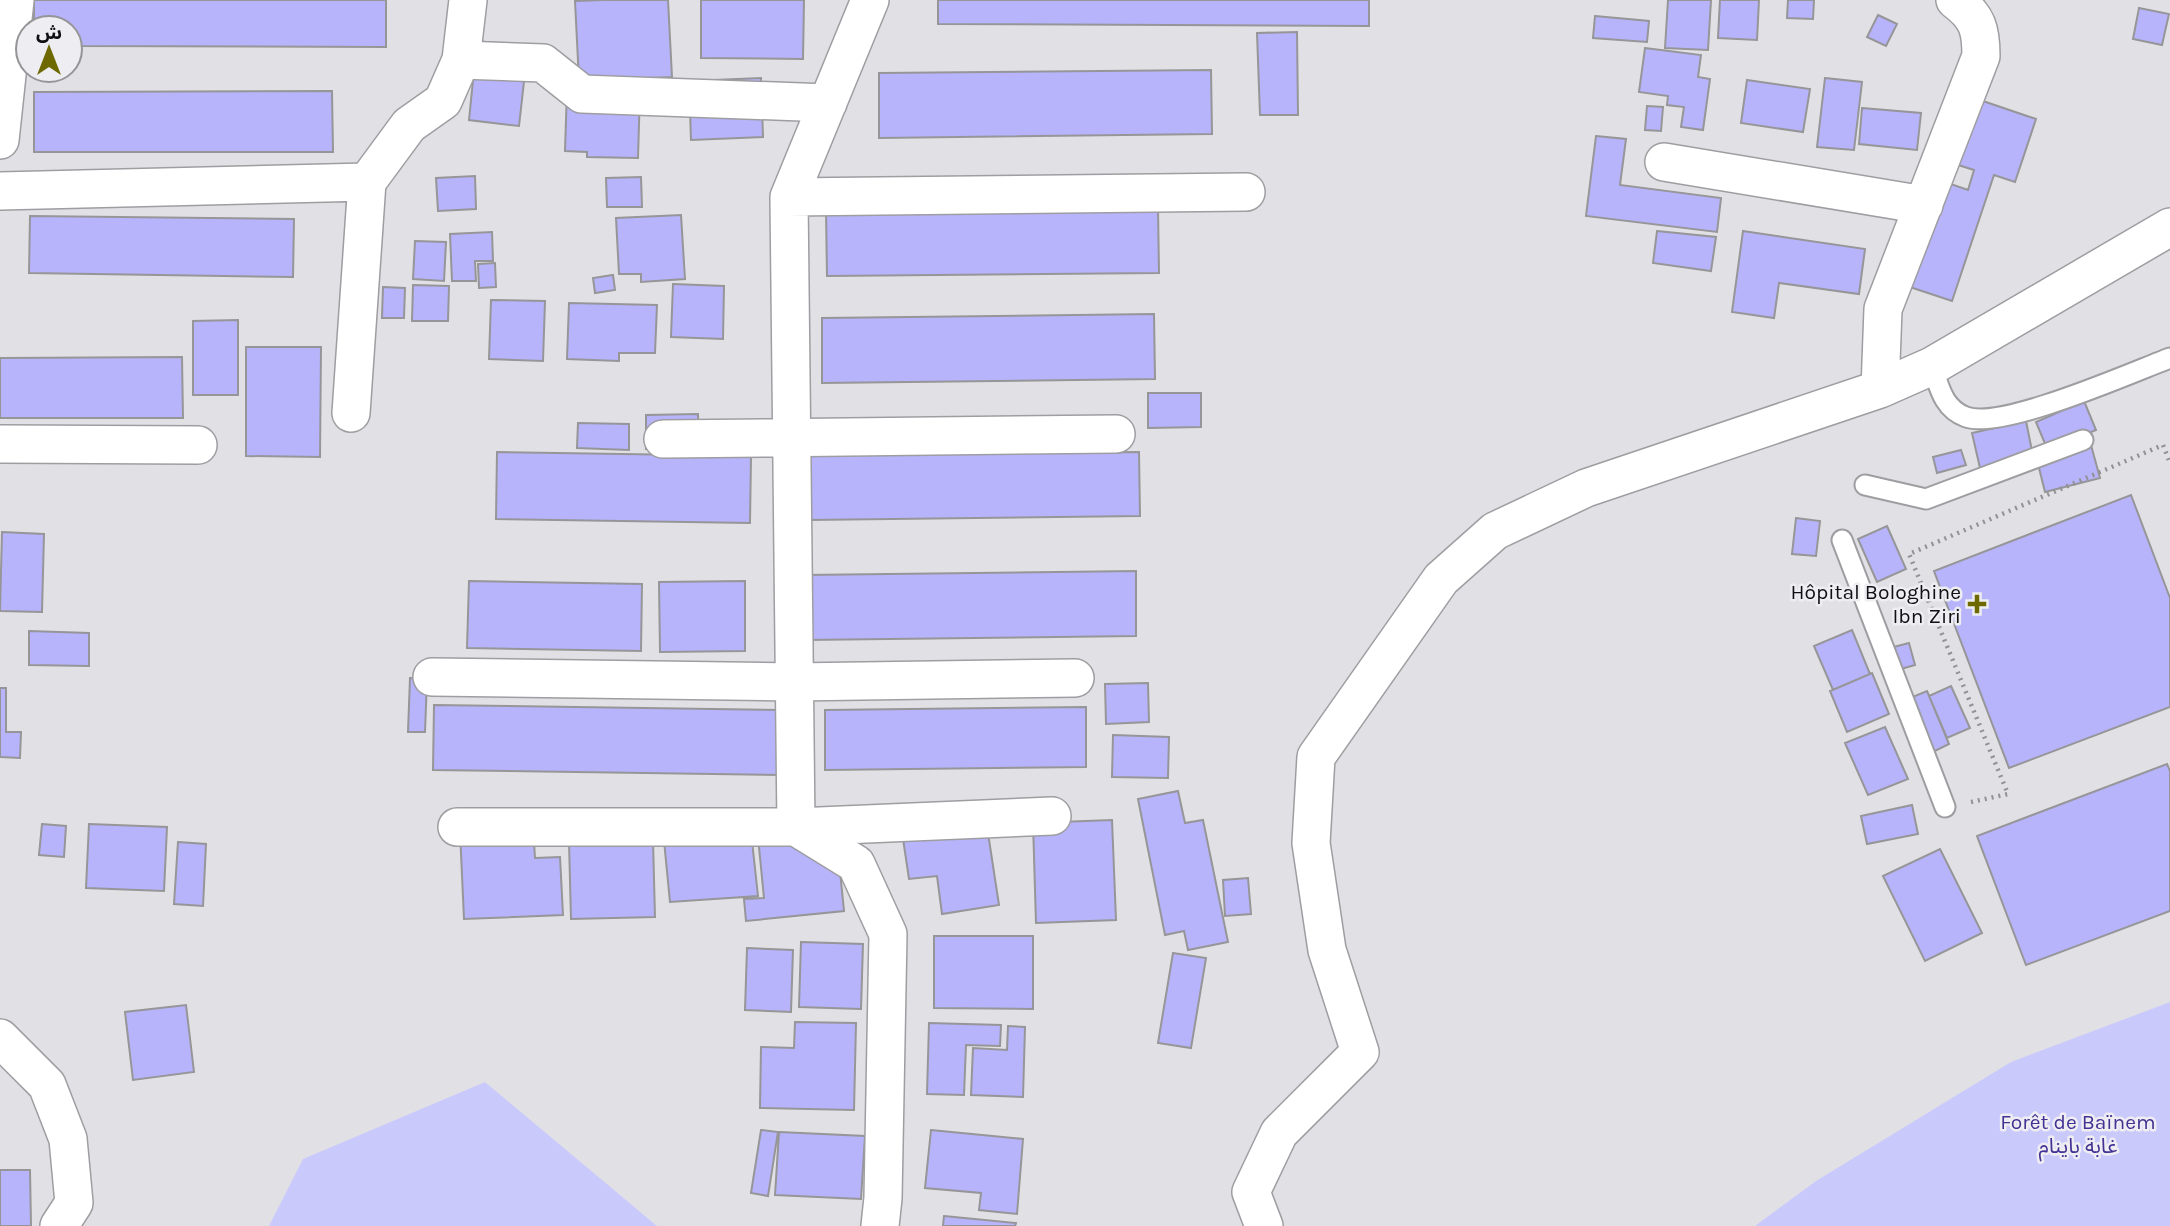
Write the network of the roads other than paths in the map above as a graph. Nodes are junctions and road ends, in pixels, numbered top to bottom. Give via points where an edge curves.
1 (15, 0) edge
2 (467, 0) edge
3 (870, 0) edge
4 (1955, 0) edge
5 (461, 60) junction
6 (828, 103) junction
7 (0, 140) edge
8 (1664, 162) dead end
9 (367, 182) junction
10 (0, 191) edge
11 (1246, 192) dead end
12 (789, 197) junction
13 (1924, 205) junction
14 (2170, 227) edge
15 (2170, 358) edge
16 (1932, 366) junction
17 (1880, 389) junction
18 (351, 413) dead end
19 (1116, 434) dead end
20 (663, 439) dead end
21 (793, 439) junction
22 (2083, 440) dead end
23 (0, 444) edge
24 (198, 445) dead end
25 (1865, 485) dead end
26 (1842, 540) dead end
27 (432, 677) dead end
28 (1075, 678) dead end
29 (793, 682) junction
30 (1945, 807) road end
31 (1052, 816) dead end
32 (457, 827) dead end
33 (796, 827) junction
34 (0, 1038) edge
35 (59, 1226) edge
36 (880, 1226) edge
37 (1264, 1226) edge

1 - 7 street
2 - 5 street
3 - 6 street
4 - 13 street via 1981,30 1981,57
5 - 6 street via 543,63 582,94
5 - 9 street via 443,101 409,125
6 - 12 street
8 - 13 street
9 - 10 street
9 - 18 street
11 - 12 street
12 - 21 street
13 - 17 street via 1883,309
14 - 16 street
15 - 16 lane via 1994,420 1965,417 1945,403
16 - 17 street
17 - 37 street via 1586,488 1495,531 1441,579 1316,757 1311,843 1327,950 1360,1052 1279,1133 1251,1192
19 - 21 street
20 - 21 street
21 - 29 street
22 - 25 lane via 1926,499
23 - 24 street
26 - 30 lane
27 - 29 street
28 - 29 street
29 - 33 street
31 - 33 street
32 - 33 street
33 - 36 street via 856,864 888,934
34 - 35 street via 47,1085 68,1139 74,1203

